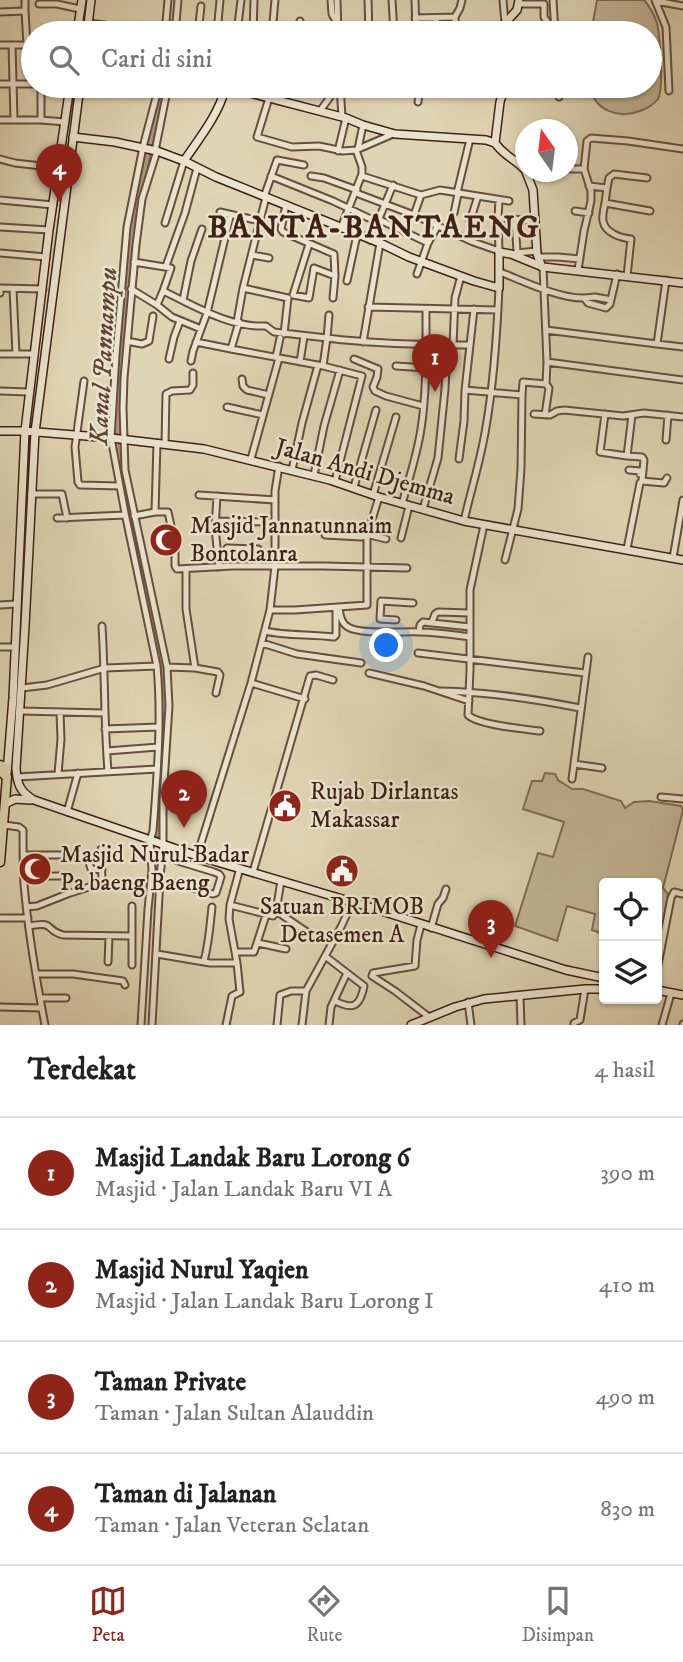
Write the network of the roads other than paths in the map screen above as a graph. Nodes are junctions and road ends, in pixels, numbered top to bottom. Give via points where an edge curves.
1 (25, 0) edge
2 (82, 0) edge
3 (91, 0) edge
4 (168, 0) edge
5 (178, 0) edge
6 (220, 0) edge
7 (241, 0) edge
8 (254, 0) edge
9 (275, 0) edge
10 (331, 0) edge
11 (337, 0) edge
12 (368, 0) edge
13 (392, 0) edge
14 (415, 0) edge
15 (462, 0) edge
16 (503, 0) edge
17 (553, 0) edge
18 (655, 1) edge
19 (519, 2) edge
20 (39, 4) dead end
21 (201, 6) dead end
22 (683, 6) edge
23 (80, 9) junction
24 (25, 11) junction
25 (0, 12) edge
26 (415, 18) junction
27 (436, 18) joint
28 (455, 18) junction
29 (26, 21) edge
30 (78, 21) edge
31 (89, 21) edge
32 (166, 21) edge
33 (176, 21) edge
34 (199, 21) edge
35 (218, 21) edge
36 (240, 21) edge
37 (253, 21) edge
38 (273, 21) edge
39 (336, 21) edge
40 (337, 21) edge
41 (369, 21) edge
42 (393, 21) edge
43 (415, 21) edge
44 (455, 21) edge
45 (505, 21) edge
46 (507, 21) edge
47 (547, 21) edge
48 (554, 21) edge
49 (0, 45) edge
50 (12, 45) junction
51 (21, 45) edge
52 (0, 84) edge
53 (13, 84) junction
54 (21, 84) edge
55 (669, 91) dead end
56 (41, 98) edge
57 (68, 98) joint
58 (157, 98) edge
59 (165, 98) edge
60 (222, 98) edge
61 (269, 98) joint
62 (329, 98) edge
63 (342, 98) edge
64 (418, 98) edge
65 (501, 98) edge
66 (78, 99) joint
67 (418, 102) dead end
68 (320, 111) junction
69 (344, 118) junction
70 (0, 120) edge
71 (14, 120) junction
72 (41, 120) junction
73 (65, 122) junction
74 (363, 125) junction
75 (395, 134) junction
76 (73, 137) junction
77 (470, 139) junction
78 (495, 143) junction
79 (150, 149) junction
80 (357, 149) junction
81 (683, 149) edge
82 (338, 150) junction
83 (0, 159) edge
84 (515, 160) edge
85 (184, 161) junction
86 (304, 165) dead end
87 (59, 168) junction
88 (197, 168) junction
89 (578, 169) edge
90 (584, 169) junction
91 (271, 176) junction
92 (310, 176) dead end
93 (362, 176) junction
94 (647, 178) dead end
95 (530, 182) edge
96 (393, 185) junction
97 (589, 186) junction
98 (607, 188) junction
99 (356, 191) junction
100 (457, 194) junction
101 (421, 195) junction
102 (478, 196) junction
103 (265, 197) junction
104 (0, 200) edge
105 (499, 200) junction
106 (509, 201) dead end
107 (605, 203) junction
108 (385, 204) junction
109 (53, 205) junction
110 (286, 205) junction
111 (349, 209) junction
112 (575, 211) dead end
113 (650, 211) dead end
114 (220, 212) dead end
115 (454, 213) dead end
116 (589, 213) junction
117 (414, 215) junction
118 (230, 216) junction
119 (498, 218) junction
120 (515, 219) junction
121 (378, 220) junction
122 (260, 221) junction
123 (470, 221) dead end
124 (535, 221) junction
125 (165, 223) dead end
126 (0, 227) edge
127 (437, 227) junction
128 (341, 228) junction
129 (202, 229) dead end
130 (50, 230) junction
131 (357, 235) junction
132 (370, 240) junction
133 (48, 241) junction
134 (59, 242) junction
135 (380, 243) junction
136 (428, 243) junction
137 (310, 244) junction
138 (499, 251) junction
139 (0, 253) edge
140 (514, 253) junction
141 (537, 254) junction
142 (252, 255) junction
143 (46, 257) junction
144 (269, 258) dead end
145 (580, 259) junction
146 (422, 261) junction
147 (134, 262) junction
148 (302, 264) junction
149 (166, 266) junction
150 (543, 267) junction
151 (314, 268) junction
152 (578, 270) junction
153 (500, 272) junction
154 (417, 274) dead end
155 (617, 274) junction
156 (627, 275) junction
157 (335, 276) junction
158 (461, 276) junction
159 (666, 280) junction
160 (347, 281) dead end
161 (683, 283) edge
162 (243, 288) junction
163 (499, 288) junction
164 (13, 289) junction
165 (43, 289) junction
166 (131, 289) junction
167 (545, 289) junction
168 (0, 291) edge
169 (163, 291) junction
170 (333, 299) dead end
171 (183, 300) junction
172 (157, 305) junction
173 (368, 307) junction
174 (426, 309) junction
175 (474, 309) junction
176 (455, 310) junction
177 (498, 310) junction
178 (207, 313) junction
179 (330, 315) dead end
180 (153, 316) dead end
181 (180, 321) junction
182 (238, 322) junction
183 (201, 329) junction
184 (545, 330) junction
185 (282, 336) junction
186 (304, 336) junction
187 (36, 338) junction
188 (327, 338) junction
189 (46, 340) junction
190 (127, 341) junction
191 (196, 342) junction
192 (363, 342) junction
193 (657, 344) junction
194 (426, 345) junction
195 (450, 345) junction
196 (470, 345) junction
197 (683, 347) edge
198 (231, 349) junction
199 (0, 354) edge
200 (16, 354) junction
201 (34, 354) junction
202 (277, 358) junction
203 (169, 359) dead end
204 (354, 359) dead end
205 (191, 361) dead end
206 (300, 362) junction
207 (547, 362) junction
208 (321, 365) junction
209 (396, 366) dead end
210 (426, 368) junction
211 (340, 370) junction
212 (193, 373) dead end
213 (242, 379) dead end
214 (683, 380) edge
215 (83, 381) dead end
216 (546, 384) junction
217 (465, 390) junction
218 (0, 391) edge
219 (29, 392) junction
220 (492, 392) junction
221 (269, 395) junction
222 (522, 395) junction
223 (227, 407) dead end
224 (423, 407) junction
225 (376, 410) dead end
226 (534, 414) dead end
227 (605, 414) junction
228 (263, 415) junction
229 (545, 415) junction
230 (632, 415) junction
231 (668, 415) junction
232 (396, 417) dead end
233 (683, 417) edge
234 (0, 431) edge
235 (25, 431) junction
236 (34, 432) junction
237 (77, 436) junction
238 (118, 438) junction
239 (666, 440) dead end
240 (161, 444) junction
241 (627, 456) junction
242 (251, 459) junction
243 (459, 460) dead end
244 (279, 466) junction
245 (292, 470) junction
246 (629, 470) dead end
247 (314, 475) junction
248 (667, 478) dead end
249 (335, 481) junction
250 (641, 482) junction
251 (120, 485) junction
252 (354, 487) junction
253 (31, 494) junction
254 (199, 495) dead end
255 (217, 496) junction
256 (376, 496) junction
257 (275, 500) junction
258 (683, 500) edge
259 (405, 505) junction
260 (423, 509) junction
261 (155, 512) junction
262 (125, 514) junction
263 (135, 516) junction
264 (57, 518) dead end
265 (67, 518) junction
266 (215, 521) junction
267 (464, 521) junction
268 (276, 522) junction
269 (484, 525) junction
270 (513, 530) junction
271 (326, 535) dead end
272 (367, 536) junction
273 (401, 538) dead end
274 (386, 539) dead end
275 (227, 548) dead end
276 (626, 549) junction
277 (673, 558) junction
278 (683, 560) edge
279 (505, 561) dead end
280 (258, 564) junction
281 (275, 565) junction
282 (220, 566) junction
283 (366, 567) junction
284 (407, 568) dead end
285 (186, 569) junction
286 (18, 577) junction
287 (27, 578) junction
288 (413, 603) dead end
289 (16, 604) junction
290 (380, 604) junction
291 (0, 605) edge
292 (367, 605) junction
293 (337, 608) junction
294 (270, 610) junction
295 (469, 613) junction
296 (396, 620) dead end
297 (432, 622) junction
298 (102, 626) dead end
299 (470, 627) junction
300 (265, 631) junction
301 (419, 632) junction
302 (470, 637) junction
303 (262, 643) junction
304 (0, 647) edge
305 (15, 648) junction
306 (418, 653) dead end
307 (588, 657) dead end
308 (470, 659) junction
309 (361, 663) dead end
310 (158, 666) junction
311 (167, 667) junction
312 (105, 668) junction
313 (195, 668) junction
314 (369, 673) dead end
315 (585, 673) junction
316 (333, 680) dead end
317 (251, 683) junction
318 (22, 688) junction
319 (441, 691) junction
320 (469, 691) junction
321 (216, 693) dead end
322 (305, 699) junction
323 (469, 701) junction
324 (580, 708) junction
325 (20, 711) junction
326 (60, 712) junction
327 (105, 713) junction
328 (159, 727) junction
329 (104, 729) junction
330 (540, 731) dead end
331 (158, 747) junction
332 (107, 751) junction
333 (574, 764) junction
334 (602, 768) dead end
335 (157, 769) junction
336 (108, 771) junction
337 (78, 773) junction
338 (8, 774) edge
339 (58, 774) junction
340 (572, 779) dead end
341 (661, 797) dead end
342 (683, 799) edge
343 (34, 800) junction
344 (5, 804) junction
345 (67, 812) junction
346 (4, 825) junction
347 (150, 841) junction
348 (167, 846) junction
349 (102, 849) dead end
350 (23, 855) junction
351 (197, 856) junction
352 (0, 862) edge
353 (240, 868) junction
354 (102, 870) junction
355 (253, 872) junction
356 (24, 876) junction
357 (68, 876) dead end
358 (281, 881) junction
359 (175, 883) dead end
360 (155, 886) junction
361 (446, 889) dead end
362 (683, 894) edge
363 (352, 903) junction
364 (230, 905) junction
365 (132, 906) dead end
366 (26, 907) junction
367 (212, 907) dead end
368 (276, 911) junction
369 (266, 915) junction
370 (0, 918) edge
371 (28, 918) junction
372 (421, 925) junction
373 (30, 926) junction
374 (431, 928) junction
375 (132, 936) junction
376 (313, 936) dead end
377 (109, 937) junction
378 (258, 943) junction
379 (662, 944) edge
380 (286, 949) dead end
381 (235, 952) junction
382 (157, 954) junction
383 (325, 956) junction
384 (204, 961) junction
385 (108, 962) dead end
386 (237, 963) junction
387 (132, 965) dead end
388 (347, 972) junction
389 (36, 974) junction
390 (583, 975) junction
391 (599, 977) edge
392 (599, 981) edge
393 (125, 985) dead end
394 (599, 988) edge
395 (585, 989) junction
396 (306, 991) junction
397 (662, 993) edge
398 (662, 994) edge
399 (520, 995) junction
400 (670, 997) junction
401 (40, 998) junction
402 (66, 998) dead end
403 (683, 998) edge
404 (335, 1001) junction
405 (468, 1002) junction
406 (0, 1007) edge
407 (42, 1008) junction
408 (429, 1017) junction
409 (45, 1025) edge
410 (141, 1025) edge
411 (152, 1025) edge
412 (226, 1025) edge
413 (277, 1025) edge
414 (302, 1025) edge
415 (329, 1025) edge
416 (411, 1025) edge
417 (471, 1025) edge
418 (520, 1025) edge
419 (574, 1025) edge
420 (662, 1025) edge

1 - 24 street
2 - 23 main road
3 - 31 main road
4 - 32 street
5 - 33 street
6 - 35 street
7 - 36 street
8 - 37 street
9 - 38 street
10 - 39 street
11 - 40 street
12 - 41 street
13 - 42 street
14 - 26 street
15 - 28 street
16 - 45 street
17 - 48 street
18 - 22 street
18 - 55 street via 668,38
19 - 46 main road
19 - 47 street via 544,4
20 - 23 street
21 - 34 street
23 - 30 main road
24 - 25 street
24 - 29 street
26 - 27 street
26 - 43 street
27 - 28 street
28 - 44 street
49 - 50 street
50 - 51 street
50 - 53 street
52 - 53 street
53 - 54 street
53 - 71 street
56 - 72 street
57 - 66 main road
57 - 73 main road
58 - 79 street
59 - 79 street
60 - 85 main road
61 - 68 main road
61 - 82 street via 258,138 292,148
62 - 68 street
63 - 69 street
64 - 67 street
65 - 78 main road
66 - 76 main road
68 - 69 main road
69 - 74 main road
69 - 82 street
70 - 71 street
71 - 72 street
72 - 73 street
73 - 87 main road
74 - 75 main road
74 - 80 street
75 - 77 main road
75 - 80 street
76 - 79 main road
76 - 134 main road
77 - 78 main road
77 - 100 street
78 - 84 main road
79 - 85 main road
79 - 147 street
79 - 238 street via 127,227 116,355
80 - 82 street
80 - 93 street
81 - 90 street via 591,138
83 - 87 street
85 - 88 main road
85 - 125 street
86 - 91 street via 278,159
87 - 109 main road
88 - 103 main road
88 - 149 street
89 - 90 street
90 - 97 street
91 - 103 street
91 - 111 street
92 - 99 street
93 - 96 street
93 - 99 street
94 - 98 street via 614,174
95 - 124 main road
96 - 101 street
96 - 108 street
97 - 98 street
97 - 116 street
98 - 107 street
99 - 108 street
99 - 111 street
100 - 101 street via 440,190
100 - 102 street
100 - 115 street
101 - 117 street
102 - 105 street
102 - 123 street
103 - 110 main road
103 - 122 street
104 - 109 street
105 - 106 street
105 - 119 street
107 - 113 street
107 - 156 street via 604,225 615,235 631,239
108 - 117 street
108 - 121 street
109 - 130 main road
110 - 128 main road
110 - 137 street via 281,231
111 - 121 street
111 - 128 street
112 - 116 street
114 - 118 street
116 - 145 street
117 - 127 street
118 - 122 street
118 - 178 street
119 - 120 street
119 - 138 street
120 - 124 street
120 - 140 street
121 - 132 street
121 - 136 street
122 - 142 street
124 - 141 main road
126 - 130 street
127 - 136 street
127 - 138 street
128 - 131 main road
129 - 171 street
130 - 133 main road
131 - 132 main road
131 - 160 street
132 - 135 main road
133 - 134 main road
133 - 143 main road
134 - 189 main road
135 - 146 main road
135 - 173 street
136 - 146 street
137 - 148 street
137 - 157 street via 333,253
138 - 140 main road
138 - 153 main road
139 - 143 street
140 - 141 street
140 - 150 main road
141 - 145 street
141 - 150 main road
142 - 144 street
142 - 162 street
143 - 165 main road
145 - 152 street
146 - 154 street
146 - 158 main road
147 - 149 street
147 - 166 street
148 - 151 street
148 - 151 street via 294,295 310,297
149 - 169 street via 171,269
150 - 152 main road
150 - 167 street
151 - 157 street
152 - 155 main road
153 - 163 main road
153 - 167 street
155 - 156 main road
155 - 167 street via 606,308
156 - 159 main road
157 - 170 street
158 - 163 main road
158 - 176 street
159 - 161 main road
159 - 193 street
162 - 182 street
162 - 185 street via 288,298
163 - 177 street
164 - 165 street
164 - 168 street
164 - 200 street
165 - 187 main road
166 - 172 street
166 - 190 street
167 - 184 street
169 - 171 street
169 - 172 street
171 - 178 street
172 - 181 street
173 - 174 street
173 - 192 street
174 - 176 street
174 - 194 street
175 - 176 street
175 - 177 street
175 - 196 street
176 - 195 street
177 - 220 street
178 - 182 street
178 - 183 street
179 - 188 street
180 - 190 street via 147,342
181 - 183 street
181 - 203 street
182 - 185 street via 266,326
182 - 198 street
183 - 191 street
184 - 193 street
184 - 207 street
185 - 186 street
185 - 202 street
186 - 188 street
186 - 206 street
187 - 189 main road
187 - 201 main road
188 - 192 street
188 - 208 street
189 - 236 main road
190 - 238 street
191 - 198 street
191 - 205 street
192 - 194 street
193 - 197 street
194 - 195 street
194 - 210 street
195 - 196 street
195 - 260 street via 438,458
196 - 217 street
198 - 202 street
199 - 200 street
200 - 201 street
201 - 219 main road
202 - 206 street
202 - 221 street
204 - 224 street via 378,369 375,391
206 - 208 street
207 - 214 street
207 - 216 street
208 - 211 street
208 - 245 street
209 - 210 street
210 - 224 street
211 - 247 street
211 - 249 street via 362,379
212 - 240 street via 190,390 166,394
213 - 221 street via 247,390
215 - 237 street
216 - 222 street via 523,383
216 - 229 street
217 - 220 street
217 - 243 street
218 - 219 street
219 - 235 main road
220 - 222 street
220 - 267 street
221 - 228 street
222 - 270 street via 520,486
223 - 228 street
224 - 259 street
225 - 252 street
226 - 229 street
227 - 229 street via 562,410
227 - 230 street
227 - 241 street via 600,452
228 - 242 street
230 - 231 street
230 - 241 street
231 - 233 street
231 - 239 street
232 - 256 street
234 - 235 main road, Jalan Andi Djemma
235 - 236 main road, Jalan Andi Djemma
235 - 286 main road
236 - 237 main road, Jalan Andi Djemma
236 - 253 main road
237 - 238 main road, Jalan Andi Djemma
237 - 251 street via 79,485
238 - 240 main road, Jalan Andi Djemma
238 - 251 street
238 - 263 street
240 - 242 main road, Jalan Andi Djemma
240 - 261 street
241 - 250 street via 642,457
242 - 244 main road, Jalan Andi Djemma
244 - 245 main road, Jalan Andi Djemma
244 - 257 street
245 - 247 main road, Jalan Andi Djemma
246 - 250 street via 640,471
247 - 249 main road, Jalan Andi Djemma
248 - 250 street via 664,483
249 - 252 main road, Jalan Andi Djemma
250 - 276 street
251 - 262 street
252 - 256 main road, Jalan Andi Djemma
253 - 265 street via 62,494
253 - 287 main road
254 - 255 street
255 - 257 street
255 - 266 street
256 - 259 main road, Jalan Andi Djemma
256 - 272 street
257 - 268 street
258 - 277 street
259 - 260 main road, Jalan Andi Djemma
259 - 273 street
260 - 267 main road, Jalan Andi Djemma
261 - 263 street
261 - 285 street via 168,512 175,566
262 - 265 street
262 - 310 street
263 - 311 street
264 - 265 street
266 - 268 street
266 - 282 street
267 - 269 main road, Jalan Andi Djemma
268 - 281 street
269 - 270 main road, Jalan Andi Djemma
269 - 295 street
270 - 276 main road, Jalan Andi Djemma
270 - 279 street
271 - 272 street
272 - 274 street
272 - 283 street
275 - 280 street via 258,548
276 - 277 main road, Jalan Andi Djemma
277 - 278 main road, Jalan Andi Djemma
280 - 281 street
280 - 282 street
281 - 282 street
281 - 283 street
281 - 294 street
282 - 285 street
283 - 284 street
283 - 292 street
285 - 313 street via 186,617
286 - 287 main road
286 - 289 main road
287 - 318 main road
288 - 290 street
289 - 291 street
289 - 305 main road
290 - 292 street
290 - 296 street via 380,619
292 - 293 street
293 - 294 street
293 - 300 street via 334,637
293 - 301 street via 343,622 353,629
294 - 300 street
295 - 297 street via 438,612
295 - 299 street
297 - 299 street
297 - 301 street via 421,623
298 - 312 street
299 - 302 street
300 - 303 street
301 - 302 street
302 - 308 street
303 - 309 street via 297,654
303 - 317 street
304 - 305 street
305 - 338 main road
306 - 308 street
307 - 315 street
308 - 315 street
308 - 320 street
310 - 312 street
310 - 328 street
311 - 313 street
311 - 348 street via 163,799
312 - 318 street
312 - 327 street
313 - 321 street via 219,673
314 - 319 street
315 - 324 street
316 - 322 street via 310,676
317 - 322 street
317 - 351 street
318 - 325 main road
319 - 320 street
319 - 323 street
320 - 323 street
320 - 324 street
322 - 355 street
323 - 330 street via 468,715 473,719
324 - 333 street
325 - 326 street
325 - 338 main road
326 - 327 street
326 - 339 street
327 - 329 street
328 - 329 street
328 - 331 street
329 - 332 street
331 - 332 street
331 - 335 street
332 - 336 street
333 - 334 street
333 - 340 street
335 - 336 street
335 - 347 street
336 - 337 street
337 - 339 street
337 - 345 street
338 - 339 street
338 - 343 main road
338 - 344 main road
341 - 342 street
343 - 344 main road via 15,799
343 - 345 main road
344 - 346 main road
345 - 347 main road
346 - 350 street via 22,829
346 - 352 main road
347 - 348 main road
347 - 360 street
348 - 351 main road
348 - 359 street via 168,858 220,877 212,894
348 - 360 street
349 - 354 street
350 - 354 street via 72,855 88,859 91,869
350 - 356 street
351 - 353 main road
353 - 355 main road
353 - 364 street
354 - 366 street via 102,883
355 - 358 main road
356 - 357 street
356 - 366 street
358 - 363 main road
358 - 368 street
360 - 382 street
360 - 410 street
361 - 374 street
362 - 379 street via 674,892 671,898
363 - 372 main road
363 - 383 street
364 - 369 street
364 - 381 street
365 - 375 street
366 - 371 street
367 - 384 street
368 - 369 street via 273,916
368 - 376 street
369 - 378 street
370 - 371 street
371 - 373 street
372 - 374 main road
372 - 408 street via 415,966 372,976
373 - 377 street via 43,923 63,935
373 - 389 street
374 - 390 main road
375 - 377 street
375 - 387 street
377 - 385 street
378 - 380 street
378 - 381 street via 253,952
381 - 386 street
382 - 384 street
382 - 411 street
383 - 388 street
383 - 396 street
384 - 386 street
386 - 412 street via 240,992 231,998
388 - 404 street
388 - 404 street via 365,986 360,999 349,1006
389 - 393 street via 73,974
389 - 401 street
390 - 391 main road
390 - 392 main road
394 - 395 main road
395 - 399 main road
395 - 419 street via 580,1020
396 - 413 street via 280,995
396 - 414 street
397 - 403 main road
398 - 400 main road
399 - 405 main road
399 - 418 street
400 - 403 main road
400 - 420 street
401 - 402 street
401 - 407 street
404 - 415 street
405 - 408 main road
405 - 417 street
406 - 407 street
407 - 409 street
408 - 416 main road

